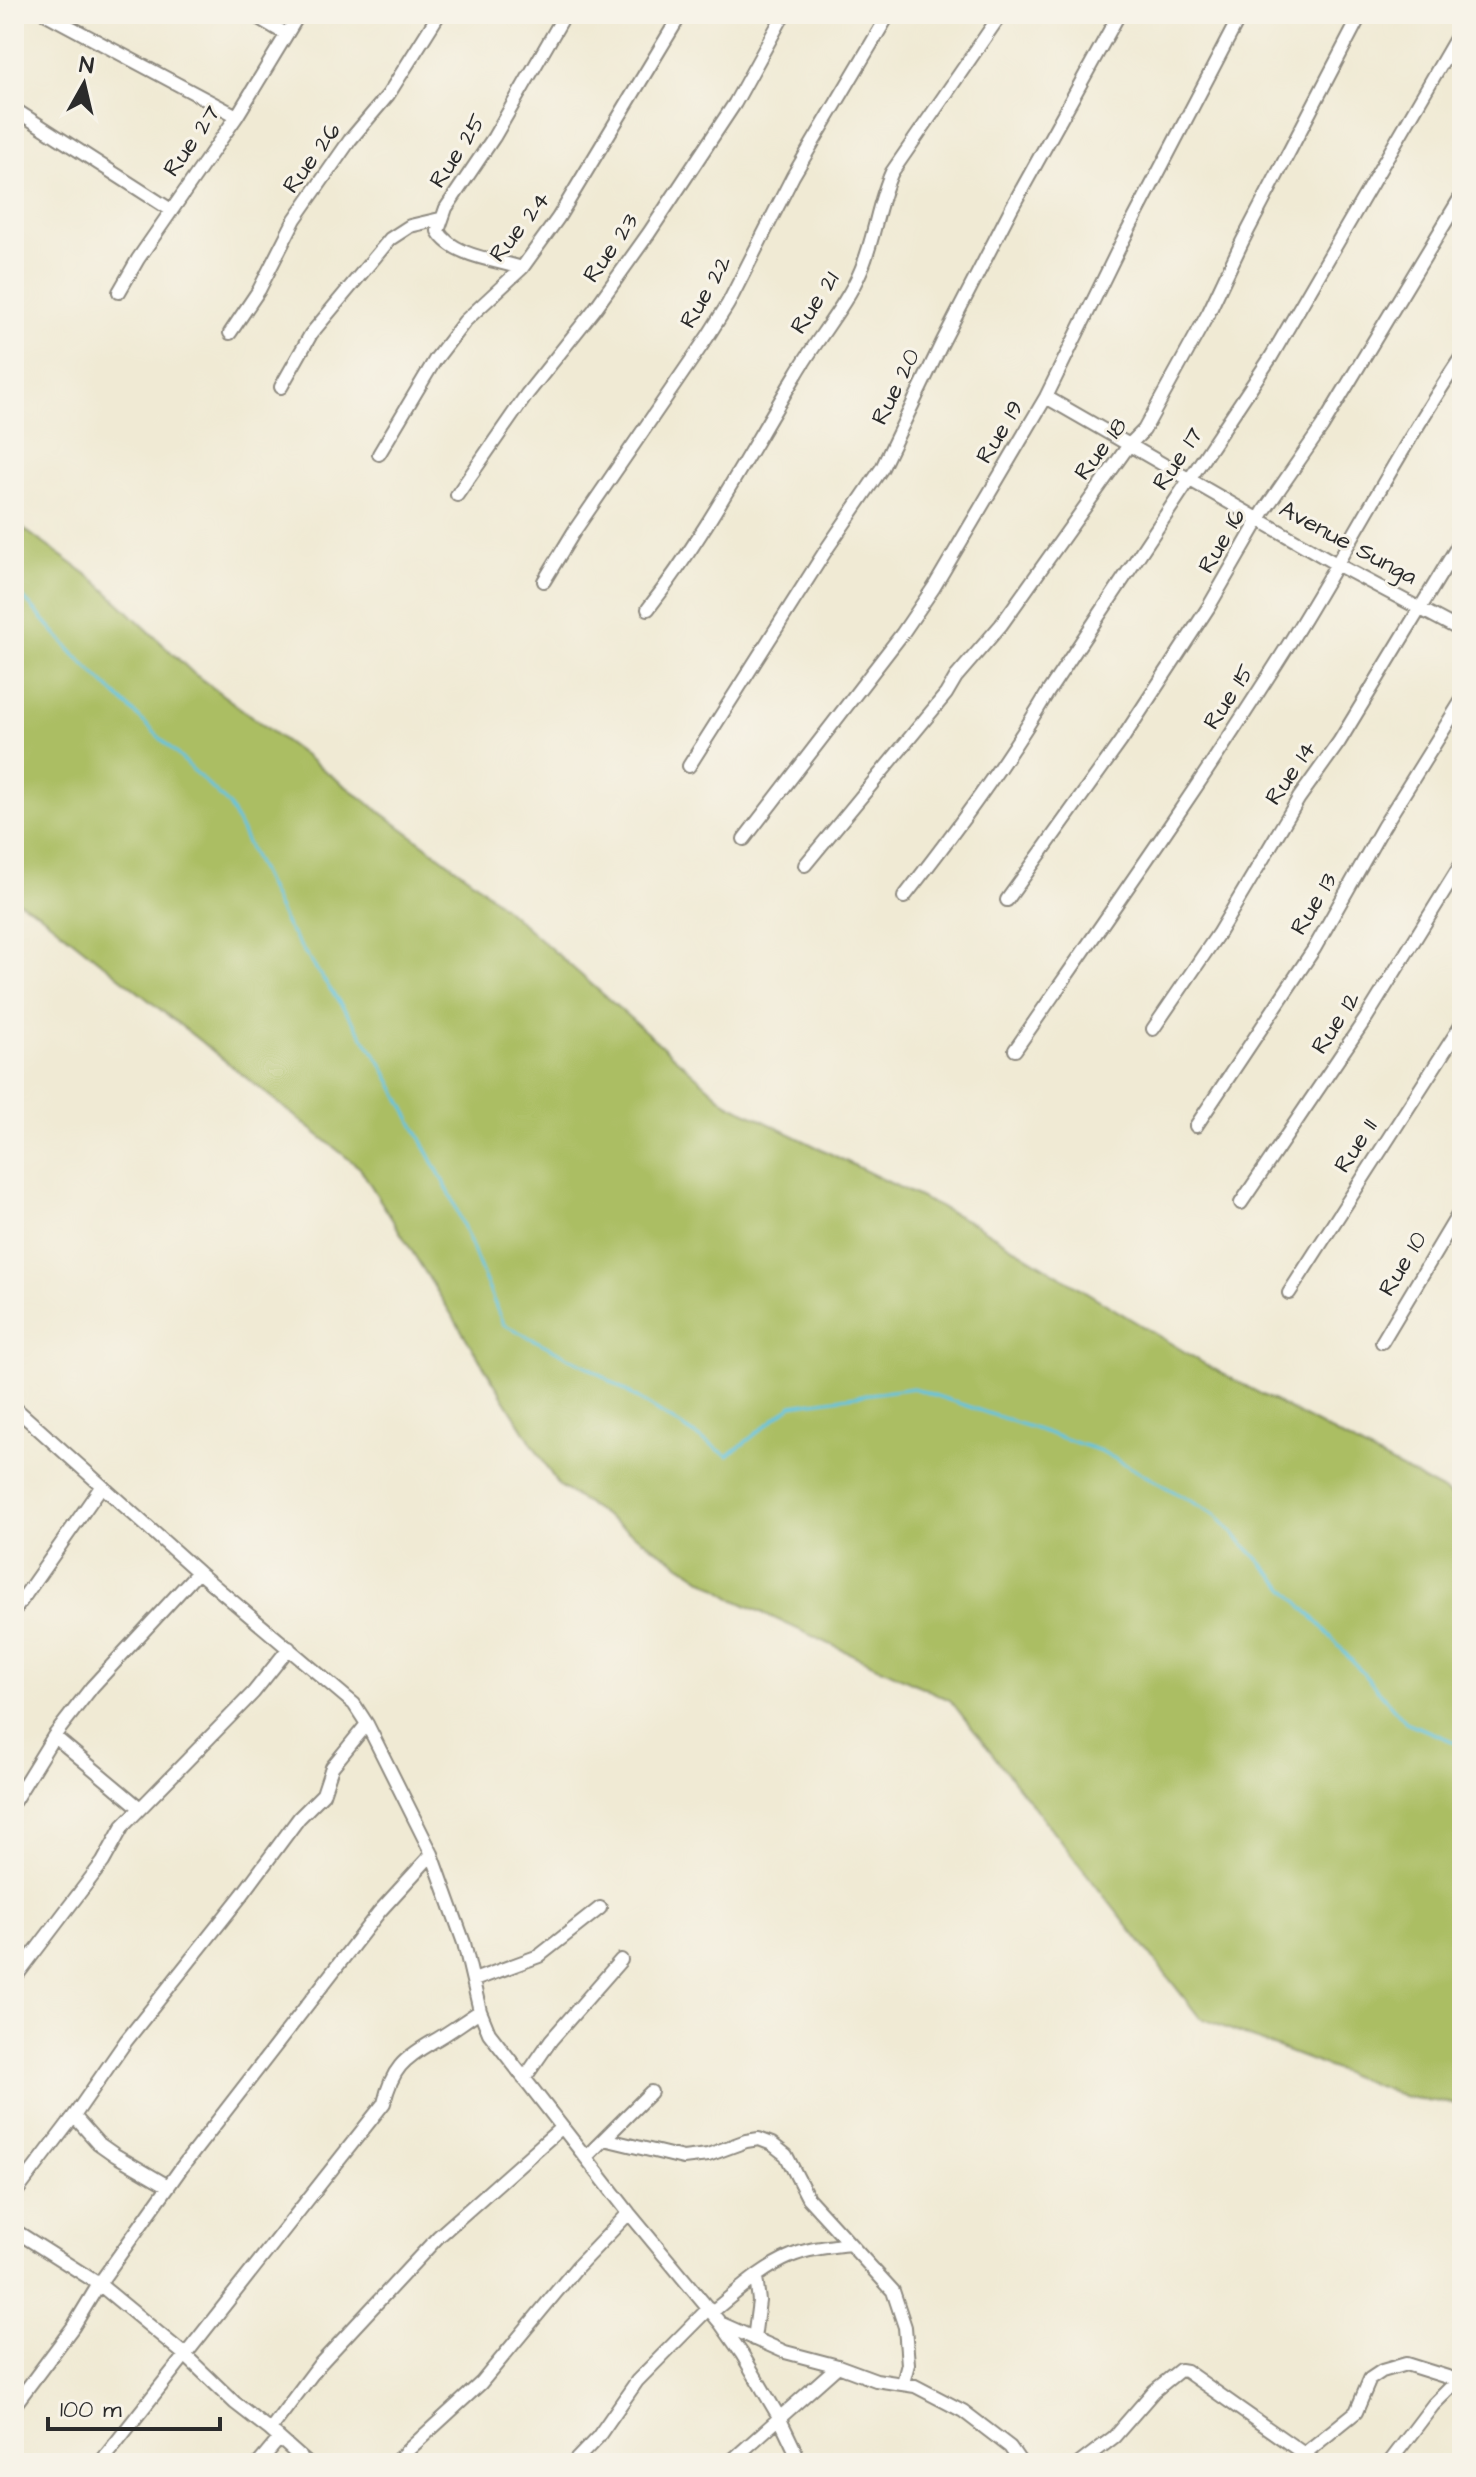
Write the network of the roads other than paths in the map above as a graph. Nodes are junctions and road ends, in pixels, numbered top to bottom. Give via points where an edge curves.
1 (46, 14) edge
2 (252, 14) edge
3 (299, 14) edge
4 (439, 14) edge
5 (565, 14) edge
6 (681, 14) edge
7 (784, 14) edge
8 (889, 14) edge
9 (1001, 14) edge
10 (1119, 14) edge
11 (1241, 14) edge
12 (1361, 14) edge
13 (1462, 28) edge
14 (286, 34) junction
15 (14, 109) edge
16 (237, 116) junction
17 (1462, 195) edge
18 (171, 210) junction
19 (440, 219) junction
20 (522, 268) junction
21 (119, 292) dead end
22 (230, 333) dead end
23 (1462, 356) edge
24 (281, 387) dead end
25 (1046, 397) junction
26 (1129, 445) junction
27 (379, 454) dead end
28 (1190, 479) junction
29 (457, 495) dead end
30 (1259, 520) junction
31 (1462, 539) edge
32 (1338, 565) junction
33 (544, 581) dead end
34 (1421, 607) junction
35 (648, 609) dead end
36 (1462, 631) edge
37 (1462, 700) edge
38 (689, 766) dead end
39 (744, 839) dead end
40 (1462, 863) edge
41 (805, 865) dead end
42 (904, 897) dead end
43 (1007, 900) dead end
44 (1462, 1024) edge
45 (1153, 1029) dead end
46 (1015, 1050) dead end
47 (1196, 1126) dead end
48 (1241, 1203) dead end
49 (1462, 1208) edge
50 (1289, 1293) dead end
51 (1382, 1342) dead end
52 (14, 1407) edge
53 (101, 1487) junction
54 (198, 1572) junction
55 (14, 1611) edge
56 (289, 1648) junction
57 (367, 1724) junction
58 (54, 1736) junction
59 (14, 1801) edge
60 (140, 1808) junction
61 (432, 1854) junction
62 (600, 1908) dead end
63 (621, 1960) dead end
64 (14, 1979) edge
65 (474, 1980) junction
66 (480, 2011) junction
67 (524, 2079) junction
68 (651, 2092) dead end
69 (74, 2116) junction
70 (562, 2127) junction
71 (604, 2139) junction
72 (586, 2157) junction
73 (168, 2186) junction
74 (14, 2195) edge
75 (629, 2213) junction
76 (14, 2230) edge
77 (848, 2244) junction
78 (756, 2277) junction
79 (99, 2284) junction
80 (710, 2310) junction
81 (721, 2324) junction
82 (754, 2339) junction
83 (185, 2355) junction
84 (838, 2366) junction
85 (1460, 2378) edge
86 (903, 2383) junction
87 (14, 2406) edge
88 (779, 2417) junction
89 (275, 2434) junction
90 (1308, 2459) edge
91 (100, 2463) edge
92 (259, 2463) edge
93 (307, 2463) edge
94 (394, 2463) edge
95 (573, 2463) edge
96 (729, 2463) edge
97 (801, 2463) edge
98 (1021, 2463) edge
99 (1080, 2463) edge
100 (1389, 2463) edge

1 - 16 street
2 - 14 street
3 - 14 street, Rue 27
4 - 22 street, Rue 26 via 388,95 295,219
5 - 19 street, Rue 25
6 - 20 street, Rue 24
7 - 29 street, Rue 23 via 735,103 649,233
8 - 33 street, Rue 22 via 793,176 728,304
9 - 35 street, Rue 21 via 892,172 853,286 678,571
10 - 38 street, Rue 20 via 1012,207 882,468
11 - 25 street, Rue 19
12 - 26 street, Rue 18 via 1209,312 1144,430
13 - 28 street, Rue 17 via 1300,310
14 - 16 street, Rue 27
15 - 18 street
16 - 18 street, Rue 27
17 - 30 street, Rue 16 via 1334,409
18 - 21 street, Rue 27
19 - 20 street, Rue 25 via 438,231 453,247
19 - 24 street via 410,226 390,239 311,334
20 - 27 street, Rue 24 via 465,321 435,360
23 - 32 street, Rue 15
25 - 26 street, Avenue Sunga
25 - 39 street, Rue 19 via 902,634
26 - 28 street, Avenue Sunga
26 - 41 street, Rue 18 via 1001,625
28 - 30 street, Avenue Sunga
28 - 42 street, Rue 17 via 967,817
30 - 32 street, Avenue Sunga
30 - 43 street, Rue 16 via 1121,741
31 - 34 street, Rue 14
32 - 34 street, Avenue Sunga
32 - 46 street, Rue 15 via 1236,727
34 - 36 street, Avenue Sunga
34 - 45 street, Rue 14
37 - 47 street, Rue 13 via 1314,949
40 - 48 street, Rue 12
44 - 50 street, Rue 11
49 - 51 street, Rue 10
52 - 53 street
53 - 54 street
53 - 55 street
54 - 56 street
54 - 58 street
56 - 57 street via 339,1689
56 - 60 street via 253,1693
57 - 61 street
57 - 69 street via 332,1767 323,1794 126,2041
58 - 59 street
58 - 60 street
60 - 64 street
61 - 65 street
61 - 73 street via 379,1912
62 - 65 street via 539,1956
63 - 67 street
65 - 66 street
66 - 67 street via 489,2033
66 - 83 street via 400,2065 384,2103
67 - 70 street
68 - 71 street
69 - 73 street via 98,2143
69 - 74 street
70 - 72 street
70 - 89 street via 438,2237 319,2365
71 - 72 street
71 - 77 street via 683,2158 746,2141 772,2144 793,2164 808,2198
72 - 75 street
73 - 79 street
75 - 80 street
75 - 94 street via 481,2383
76 - 79 street
77 - 78 street via 791,2256
77 - 86 street via 893,2291 905,2327 908,2364
78 - 80 street
78 - 82 street
79 - 83 street
79 - 87 street
80 - 81 street
80 - 95 street via 637,2381
81 - 82 street
81 - 88 street
82 - 84 street
83 - 89 street
83 - 91 street
84 - 86 street
84 - 88 street
85 - 90 street via 1406,2364 1382,2371 1370,2379 1356,2412
85 - 100 street
86 - 98 street via 963,2411 1010,2447
88 - 96 street
88 - 97 street
89 - 92 street
89 - 93 street
90 - 99 street via 1180,2370 1114,2437

